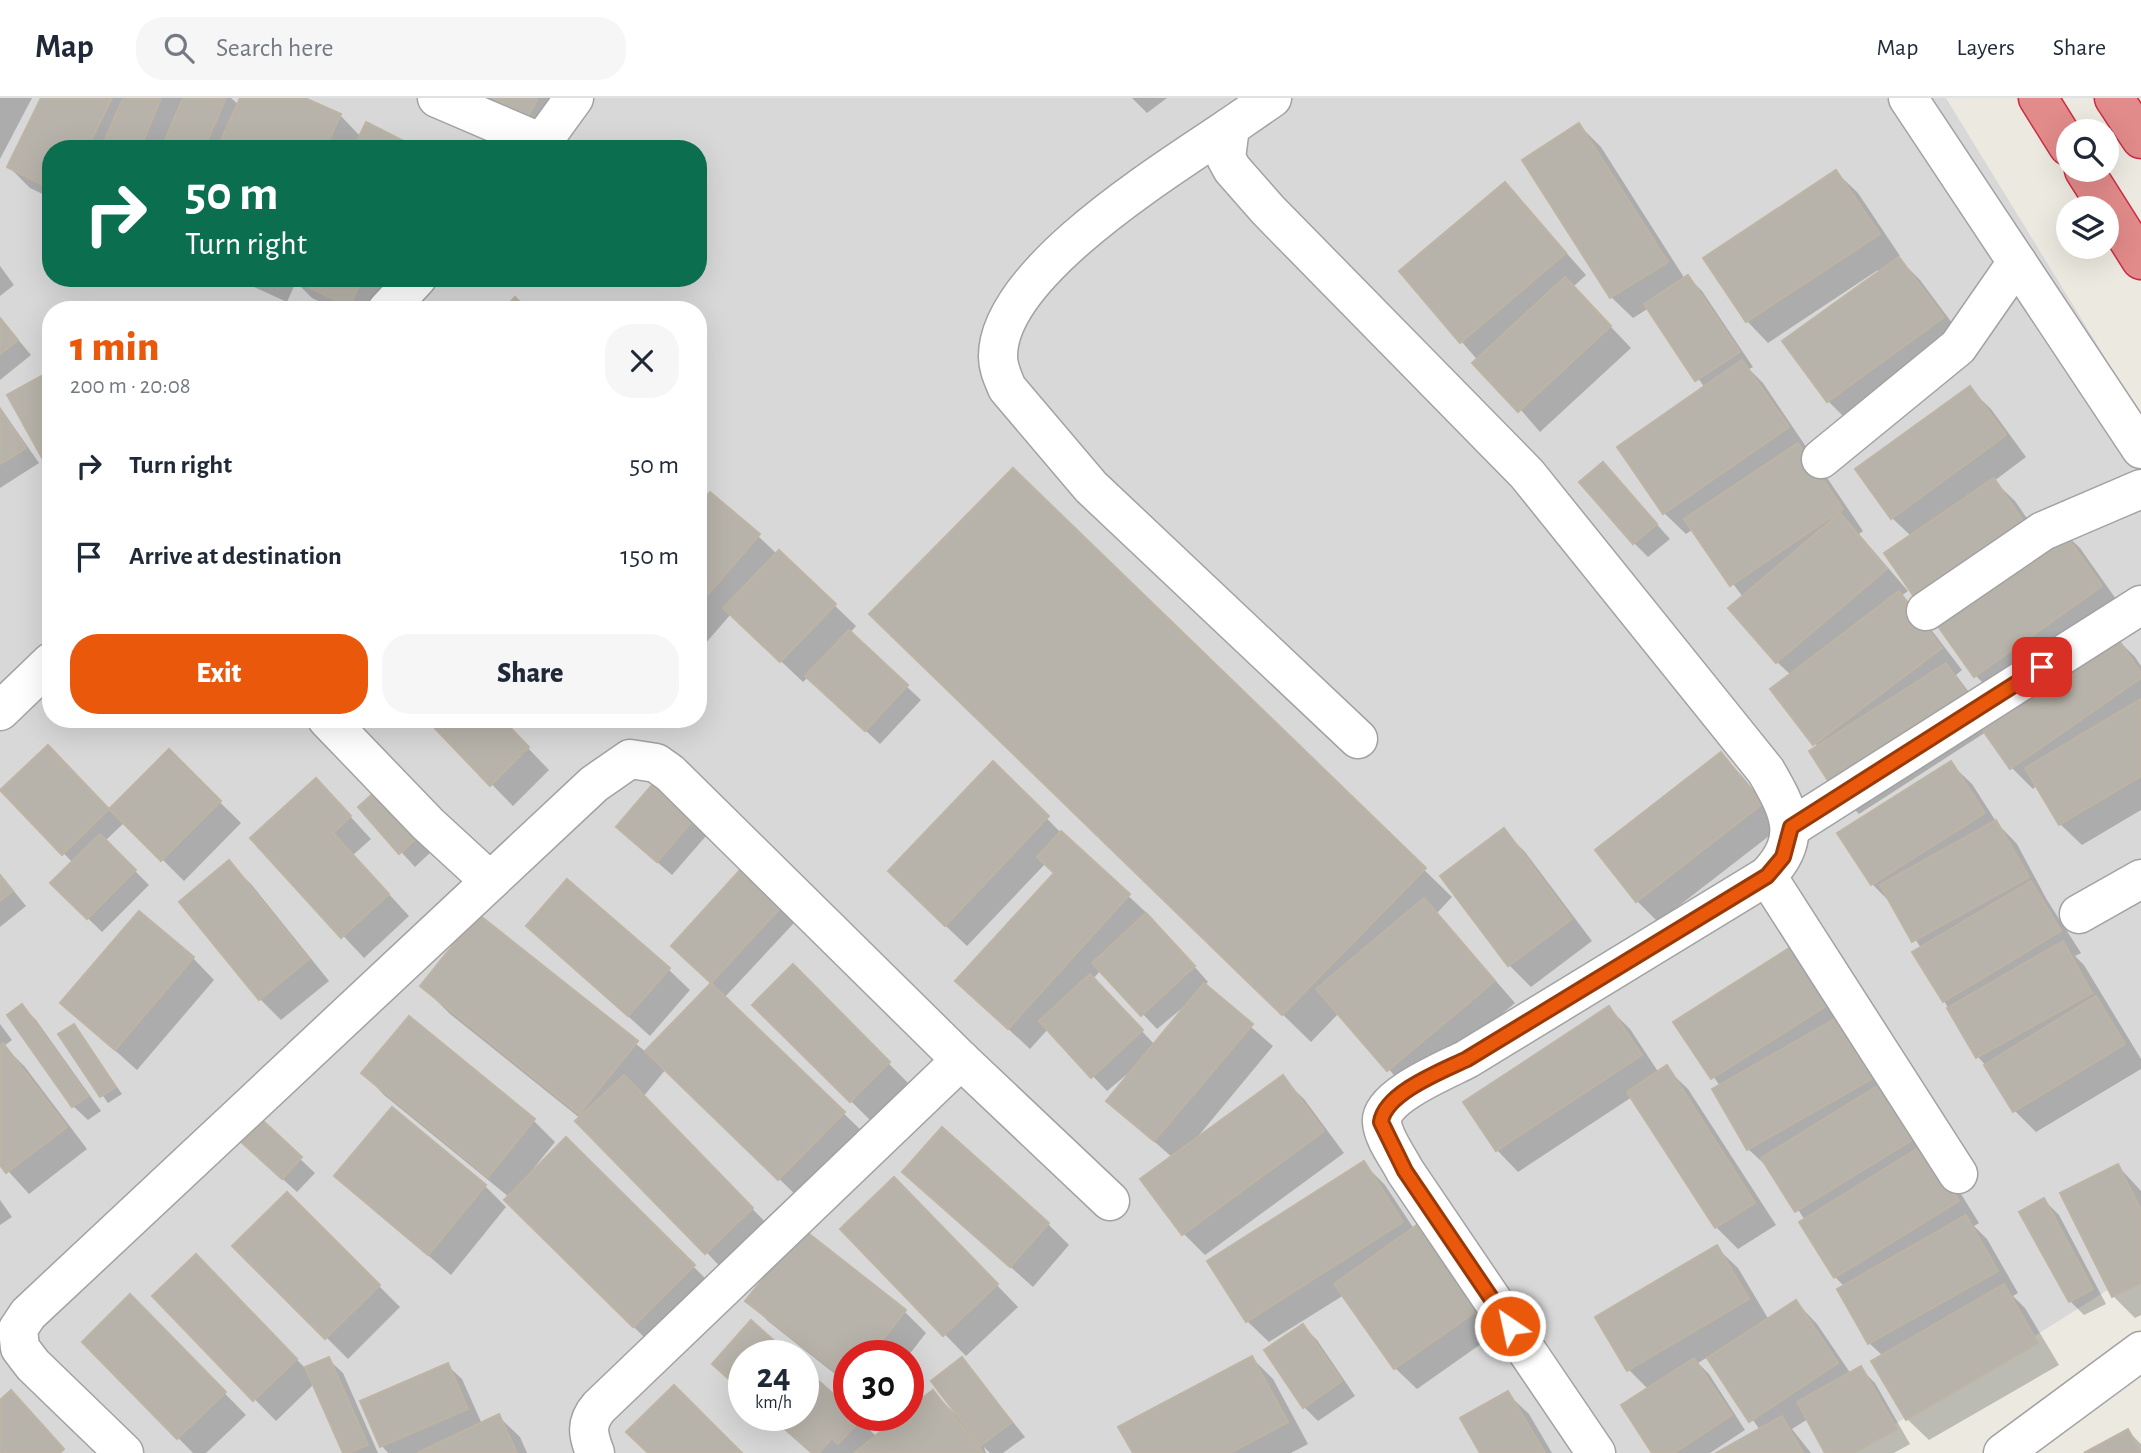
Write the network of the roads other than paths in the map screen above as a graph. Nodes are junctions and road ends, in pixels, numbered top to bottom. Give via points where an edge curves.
1 (437, 98) edge
2 (575, 98) edge
3 (1272, 98) edge
4 (1908, 98) edge
5 (2038, 98) edge
6 (2114, 98) edge
7 (1230, 127) junction
8 (2056, 127) edge
9 (2141, 139) edge
10 (526, 140) edge
11 (544, 140) edge
12 (2092, 182) edge
13 (2141, 260) edge
14 (2017, 262) junction
15 (409, 287) edge
16 (395, 301) edge
17 (2141, 449) edge
18 (1821, 459) dead end
19 (2141, 489) edge
20 (1926, 611) dead end
21 (2137, 617) edge
22 (42, 669) edge
23 (3, 701) edge
24 (336, 728) edge
25 (1358, 738) dead end
26 (1791, 827) junction
27 (1767, 876) junction
28 (2141, 879) edge
29 (490, 881) junction
30 (2079, 914) dead end
31 (961, 1060) junction
32 (1958, 1174) dead end
33 (1110, 1201) dead end
34 (2141, 1351) edge
35 (124, 1453) edge
36 (596, 1453) edge
37 (1596, 1453) edge
38 (2003, 1453) edge

1 - 10 street
2 - 11 street
3 - 7 street
4 - 14 street
5 - 8 highway
6 - 9 highway
7 - 25 street via 1116,204 1029,286 1007,321 1000,344 1000,372 1007,388 1091,487
7 - 26 street via 1226,158 1232,169 1527,474 1766,771 1786,805
12 - 13 highway
14 - 17 street
14 - 18 street via 1958,347
15 - 16 street
19 - 20 street via 2043,531
21 - 26 street
22 - 23 street
24 - 29 street
26 - 27 street via 1783,857
27 - 32 street
27 - 37 street via 1467,1059 1416,1085 1385,1107 1382,1116 1405,1171
28 - 30 street
29 - 31 street via 621,763 630,759 656,763
29 - 35 street via 52,1290 18,1329 20,1348 33,1365
31 - 33 street
31 - 36 street via 598,1407 588,1430
34 - 38 street

